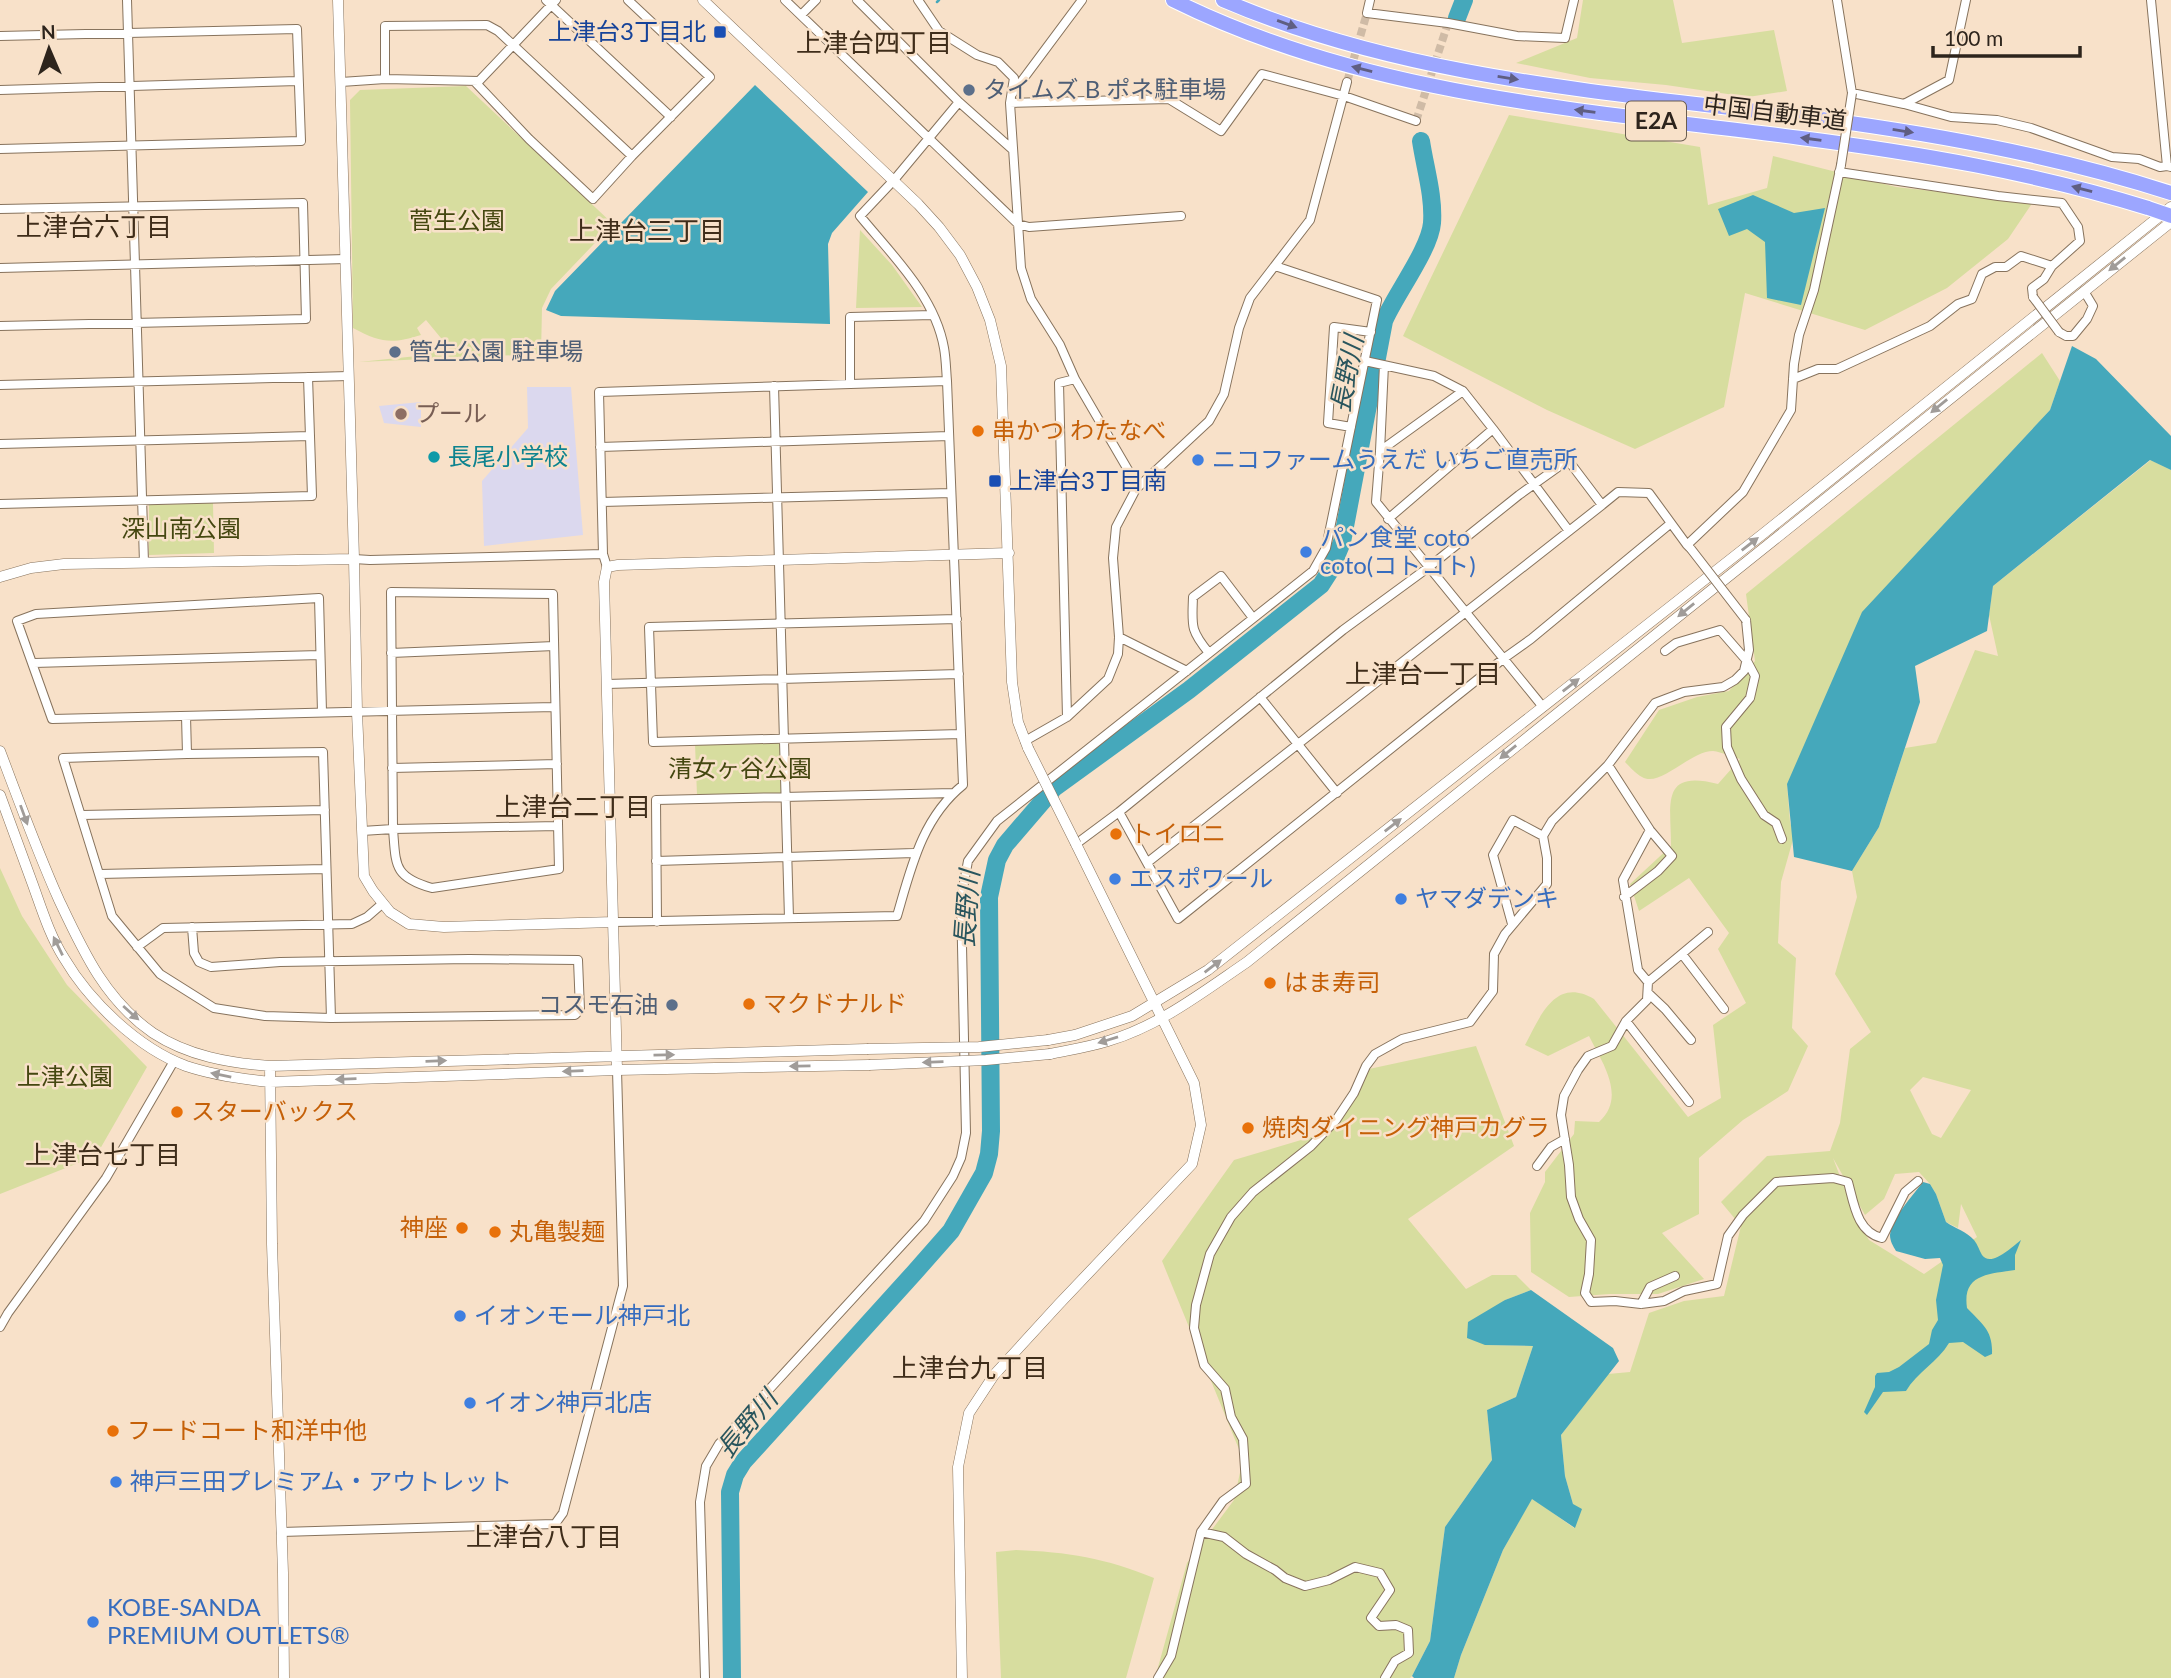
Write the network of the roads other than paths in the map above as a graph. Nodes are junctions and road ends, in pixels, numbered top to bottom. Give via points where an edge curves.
1 (127, 0) edge
2 (338, 0) edge
3 (628, 0) edge
4 (704, 0) edge
5 (785, 0) edge
6 (816, 0) edge
7 (857, 0) edge
8 (918, 0) edge
9 (1082, 0) edge
10 (1173, 0) edge
11 (1223, 0) edge
12 (1370, 0) edge
13 (1574, 0) edge
14 (1838, 0) edge
15 (1966, 0) edge
16 (2151, 0) edge
17 (551, 2) edge
18 (801, 15) junction
19 (128, 33) junction
20 (0, 36) edge
21 (513, 45) junction
22 (385, 79) junction
23 (298, 81) junction
24 (479, 81) junction
25 (341, 82) junction
26 (1347, 82) tunnel mouth
27 (130, 86) junction
28 (0, 90) edge
29 (1852, 93) junction
30 (1344, 96) junction
31 (1010, 99) junction
32 (959, 102) junction
33 (1904, 104) junction
34 (671, 117) junction
35 (1416, 121) dead end
36 (929, 139) junction
37 (132, 145) junction
38 (0, 149) edge
39 (1013, 150) junction
40 (632, 156) junction
41 (2169, 167) edge
42 (1840, 168) junction
43 (894, 180) junction
44 (2170, 192) edge
45 (133, 207) junction
46 (2171, 207) edge
47 (0, 209) edge
48 (1181, 216) dead end
49 (2171, 216) edge
50 (2171, 222) edge
51 (1018, 224) junction
52 (345, 259) junction
53 (304, 260) junction
54 (135, 264) junction
55 (1275, 266) junction
56 (2052, 266) junction
57 (0, 268) edge
58 (2084, 291) junction
59 (933, 315) junction
60 (137, 323) junction
61 (0, 326) edge
62 (1371, 332) junction
63 (1365, 361) junction
64 (1384, 365) junction
65 (349, 376) junction
66 (308, 377) junction
67 (1075, 379) junction
68 (1793, 379) junction
69 (947, 381) junction
70 (139, 382) junction
71 (850, 384) junction
72 (0, 385) edge
73 (774, 386) junction
74 (1463, 391) junction
75 (1351, 427) junction
76 (1493, 429) junction
77 (310, 436) junction
78 (949, 436) junction
79 (141, 440) junction
80 (776, 442) junction
81 (0, 444) edge
82 (600, 447) junction
83 (1380, 452) junction
84 (1534, 484) junction
85 (1139, 487) junction
86 (951, 493) junction
87 (777, 497) junction
88 (142, 500) junction
89 (602, 502) junction
90 (0, 504) edge
91 (1602, 505) junction
92 (1388, 520) junction
93 (1670, 524) junction
94 (1569, 531) junction
95 (1689, 547) junction
96 (1009, 552) junction
97 (603, 554) junction
98 (954, 554) junction
99 (354, 559) junction
100 (779, 560) junction
101 (144, 563) junction
102 (607, 567) junction
103 (1429, 567) junction
104 (0, 577) edge
105 (1466, 613) junction
106 (1253, 618) junction
107 (957, 619) junction
108 (781, 624) junction
109 (1119, 637) junction
110 (554, 646) junction
111 (1665, 651) dead end
112 (391, 653) junction
113 (1209, 653) junction
114 (320, 655) junction
115 (1503, 659) junction
116 (1748, 661) junction
117 (34, 663) junction
118 (1187, 671) junction
119 (959, 674) junction
120 (783, 679) junction
121 (651, 683) junction
122 (607, 684) junction
123 (1260, 697) junction
124 (555, 707) junction
125 (1543, 707) junction
126 (392, 711) junction
127 (322, 712) junction
128 (357, 712) junction
129 (186, 716) junction
130 (1067, 717) junction
131 (961, 734) junction
132 (784, 738) junction
133 (1026, 744) junction
134 (1297, 745) junction
135 (0, 751) edge
136 (187, 754) junction
137 (557, 764) junction
138 (1608, 765) junction
139 (392, 768) junction
140 (953, 793) junction
141 (1337, 793) junction
142 (0, 795) edge
143 (786, 797) junction
144 (325, 810) junction
145 (1119, 812) junction
146 (82, 815) junction
147 (558, 825) junction
148 (393, 829) junction
149 (1650, 830) junction
150 (362, 831) junction
151 (1543, 836) junction
152 (1782, 839) dead end
153 (1076, 844) junction
154 (914, 853) junction
155 (788, 857) junction
156 (656, 861) junction
157 (1148, 862) junction
158 (327, 869) junction
159 (100, 874) junction
160 (1624, 897) junction
161 (382, 904) junction
162 (789, 918) junction
163 (614, 922) junction
164 (657, 922) junction
165 (1512, 923) junction
166 (328, 925) junction
167 (192, 927) junction
168 (1708, 932) dead end
169 (137, 947) junction
170 (1682, 954) junction
171 (329, 962) junction
172 (1648, 982) junction
173 (1648, 993) junction
174 (1156, 1002) junction
175 (1724, 1009) dead end
176 (1163, 1016) junction
177 (331, 1018) junction
178 (1626, 1021) junction
179 (1691, 1040) dead end
180 (618, 1056) junction
181 (174, 1061) junction
182 (270, 1066) junction
183 (617, 1070) junction
184 (270, 1082) junction
185 (1689, 1102) dead end
186 (1565, 1139) junction
187 (1537, 1167) dead end
188 (1919, 1181) dead end
189 (1675, 1276) dead end
190 (1641, 1304) junction
191 (0, 1326) edge
192 (281, 1532) junction
193 (1201, 1532) junction
194 (284, 1678) edge
195 (705, 1678) edge
196 (962, 1678) edge
197 (1158, 1678) edge
198 (1385, 1678) edge

1 - 19 street
2 - 25 street
3 - 34 street via 710,77
4 - 43 street
5 - 18 street
6 - 18 street
7 - 32 street
8 - 31 street via 939,31 977,55 998,62 1014,78
9 - 31 street
49 -> 10 highway, 中国自動車道 / E2A, bridge via 2066,185 1932,157 1551,107 1420,83 1294,49
11 -> 44 highway, 中国自動車道 / E2A via 1362,47 1482,74 1934,136 2056,161
12 - 13 street via 1367,13 1517,36 1565,38
14 - 29 street
15 - 33 street via 1949,80
16 - 41 street
17 - 21 street
17 - 34 street
18 - 36 street
19 - 20 street
19 - 23 street via 297,29
19 - 27 street
21 - 22 street via 487,24 385,26
21 - 24 street
21 - 40 street
22 - 24 street
22 - 25 street
23 - 27 street
23 - 37 street via 302,141
24 - 40 street via 476,83 529,139 593,199
25 - 52 street
26 - 30 street
27 - 28 street
27 - 37 street
29 - 33 street
29 - 42 street, bridge
30 - 31 street via 1262,74 1221,131 1169,99
30 - 35 street
30 - 55 street via 1310,220
31 - 39 street
32 - 36 street
32 - 39 street
33 - 41 street via 1951,117 2031,128 2112,157
34 - 40 street
36 - 43 street
36 - 51 street
37 - 38 street
37 - 45 street
39 - 51 street
42 - 56 street via 2062,203 2078,227 2080,241
42 - 68 street via 1814,290 1799,335
43 - 59 street via 860,216 918,288
43 - 96 street via 949,240 977,287 992,328 1003,386
45 - 47 street
45 - 53 street via 303,203
45 - 54 street
125 -> 46 street
48 - 51 street via 1029,227
50 -> 58 street
51 - 67 street via 1021,268 1031,299
52 - 53 street
52 - 65 street
53 - 54 street
53 - 60 street via 306,319
54 - 57 street
54 - 60 street
55 - 62 street via 1377,300
55 - 85 street via 1250,298 1224,394 1209,421
56 - 58 street, bridge via 2032,288 2032,297 2066,336 2073,336 2093,306
56 - 68 street via 2021,256 2006,267 1982,274 1972,299 1930,326 1837,369 1818,369
58 -> 176 street via 1247,962
59 - 69 street via 944,346
59 - 71 street via 850,317
60 - 61 street
60 - 70 street
62 - 63 street
62 - 75 street via 1334,327 1328,423
63 - 64 street
63 - 75 street
64 - 74 street via 1434,376
64 - 83 street
65 - 66 street
65 - 99 street
66 - 70 street
66 - 77 street
67 - 85 street
67 - 130 street via 1059,383
68 - 95 street via 1791,410 1743,492
69 - 71 street
69 - 78 street
70 - 72 street
70 - 79 street
71 - 73 street
73 - 80 street
73 - 82 street via 598,392
74 - 76 street
74 - 83 street
75 - 106 street via 1326,548 1313,570
76 - 84 street
76 - 92 street
77 - 79 street
77 - 88 street via 312,496
78 - 80 street
78 - 86 street
79 - 81 street
79 - 88 street
80 - 82 street
80 - 87 street
82 - 89 street
83 - 92 street via 1376,502
84 - 91 street via 1568,460
84 - 94 street
84 - 103 street
85 - 109 street via 1116,527 1113,558
86 - 87 street
86 - 98 street
87 - 89 street
87 - 100 street
88 - 90 street
88 - 101 street
89 - 97 street
91 - 93 street via 1618,492 1649,493
91 - 94 street
92 - 103 street
93 - 95 street
93 - 115 street
94 - 105 street
95 - 116 street, bridge via 1746,620
96 - 98 street
96 - 133 street via 1012,690
97 - 99 street
97 - 102 street
98 - 100 street
98 - 107 street
99 - 101 street
99 - 128 street
100 - 102 street
100 - 108 street
101 - 104 street via 50,565
102 - 122 street
103 - 105 street
103 - 123 street
105 - 115 street
105 - 134 street
106 - 113 street
106 - 113 street via 1221,576 1193,597 1195,636
107 - 108 street
107 - 119 street
108 - 120 street
108 - 121 street via 649,627
109 - 118 street
109 - 130 street via 1108,679
110 - 112 street
110 - 112 street via 553,594 391,592
110 - 124 street
111 - 116 street via 1676,643 1720,630
112 - 126 street
113 - 118 street
114 - 117 street
114 - 117 street via 319,598 36,614 17,621
114 - 127 street
115 - 125 street
115 - 141 street
116 - 138 street via 1744,671 1723,687 1684,692 1655,703
116 - 152 street via 1755,676 1750,698 1726,727 1727,747 1741,779 1764,816 1776,823
117 - 129 street via 52,719
118 - 195 street via 997,821 968,861 961,899 966,1133 961,1158 925,1221 719,1444 706,1466 700,1502
119 - 120 street
119 - 131 street
120 - 121 street
120 - 132 street
121 - 122 street
121 - 132 street via 653,741
122 - 163 street
123 - 134 street
123 - 145 street
124 - 126 street
124 - 137 street
174 -> 125 street via 1208,970
126 - 128 street
126 - 139 street
127 - 128 street
127 - 129 street
128 - 150 street
129 - 136 street
130 - 133 street
131 - 132 street
131 - 140 street via 963,785
132 - 143 street
133 - 153 street, bridge
134 - 141 street
134 - 157 street
135 -> 182 street via 38,853 84,955 102,983 153,1033 188,1051 229,1063
136 - 144 street via 323,752
136 - 146 street via 63,758
137 - 139 street
137 - 147 street
138 - 149 street
138 - 151 street
139 - 148 street
140 - 143 street
140 - 154 street
141 - 157 street via 1178,919
181 -> 142 street via 131,1035 65,961
143 - 155 street
143 - 156 street via 656,800
144 - 146 street
144 - 158 street
145 - 153 street
145 - 157 street
146 - 159 street
147 - 148 street
147 - 148 street via 559,869 432,888 412,882 396,864
148 - 150 street
149 - 160 street via 1623,880
149 - 160 street via 1672,856
150 - 161 street via 364,876
151 - 165 street via 1547,884
151 - 165 street via 1513,820 1493,855
153 - 174 street
154 - 155 street
154 - 162 street via 897,916
155 - 156 street
155 - 162 street
156 - 164 street
158 - 159 street
158 - 166 street
159 - 169 street via 112,916
160 - 172 street via 1638,970
161 - 163 street via 409,924 444,927
161 - 166 street via 352,924
162 - 164 street
163 - 164 street
163 - 180 street
165 - 193 street via 1493,954 1493,991 1470,1023 1402,1039 1375,1054 1336,1120 1253,1192 1224,1227 1210,1254 1194,1328 1204,1366 1224,1389 1243,1439 1246,1484 1223,1501
166 - 167 street
166 - 171 street
167 - 169 street via 163,928
167 - 171 street via 194,953 199,962 211,967
168 - 170 street
169 - 177 street via 160,974 215,1008 265,1016
170 - 172 street
170 - 175 street
171 - 177 street
171 - 177 street via 578,960 580,1010 575,1015
172 - 173 street
173 - 178 street via 1647,1000
173 - 179 street
174 - 176 street
180 -> 174 street, bridge via 979,1047 1075,1035 1132,1016
176 -> 183 street, bridge via 1109,1041 1050,1054 869,1065
176 - 196 street via 1194,1083 1201,1125 1192,1164 994,1376 969,1413 958,1467
178 - 185 street
178 - 186 street via 1612,1046 1588,1056 1568,1087 1561,1115
182 -> 180 street
180 - 183 street
184 -> 181 street via 216,1074
181 - 191 street via 106,1178
182 - 184 street
183 -> 184 street
183 - 192 street via 623,1286 562,1513 555,1524
184 - 192 street
186 - 187 street via 1551,1147
186 - 190 street via 1571,1197 1591,1240 1585,1293 1591,1302
188 - 190 street via 1905,1192 1882,1238 1867,1233 1848,1182 1833,1178 1776,1182 1728,1236 1717,1284
189 - 190 street via 1650,1287
192 - 194 street
193 - 197 street via 1171,1656
193 - 198 street via 1224,1538 1284,1578 1306,1586 1355,1567 1380,1573 1390,1590 1371,1618 1380,1626 1408,1630 1409,1653 1395,1661

